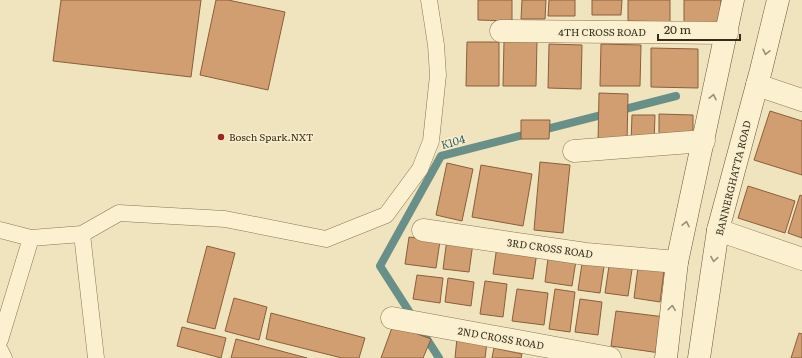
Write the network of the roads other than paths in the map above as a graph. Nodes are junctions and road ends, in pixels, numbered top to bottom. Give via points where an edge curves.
1 (429, 0) edge
2 (734, 0) edge
3 (778, 0) edge
4 (501, 31) dead end
5 (727, 33) junction
6 (757, 85) junction
7 (802, 100) edge
8 (704, 141) junction
9 (574, 151) dead end
10 (0, 230) edge
11 (423, 230) dead end
12 (718, 230) junction
13 (82, 234) junction
14 (31, 238) junction
15 (802, 259) edge
16 (677, 262) junction
17 (392, 318) dead end
18 (0, 340) edge
19 (0, 350) edge
20 (4, 358) edge
21 (96, 358) edge
22 (610, 358) edge
23 (666, 358) edge
24 (699, 358) edge

1 - 13 lane via 438,75 431,141 420,169 386,215 326,239 225,219 119,213
2 - 5 street
3 -> 6 street, BANNERGHATTA ROAD
4 - 5 street, 4TH CROSS ROAD
8 -> 5 street
6 - 7 street
6 - 12 street, BANNERGHATTA ROAD
8 - 9 street
16 -> 8 street
10 - 14 lane
11 - 16 street, 3RD CROSS ROAD via 586,254
12 - 15 street
12 -> 24 street, BANNERGHATTA ROAD
13 - 14 lane
13 - 21 lane
14 - 18 lane
23 -> 16 street
17 - 22 street, 2ND CROSS ROAD
19 - 20 lane

